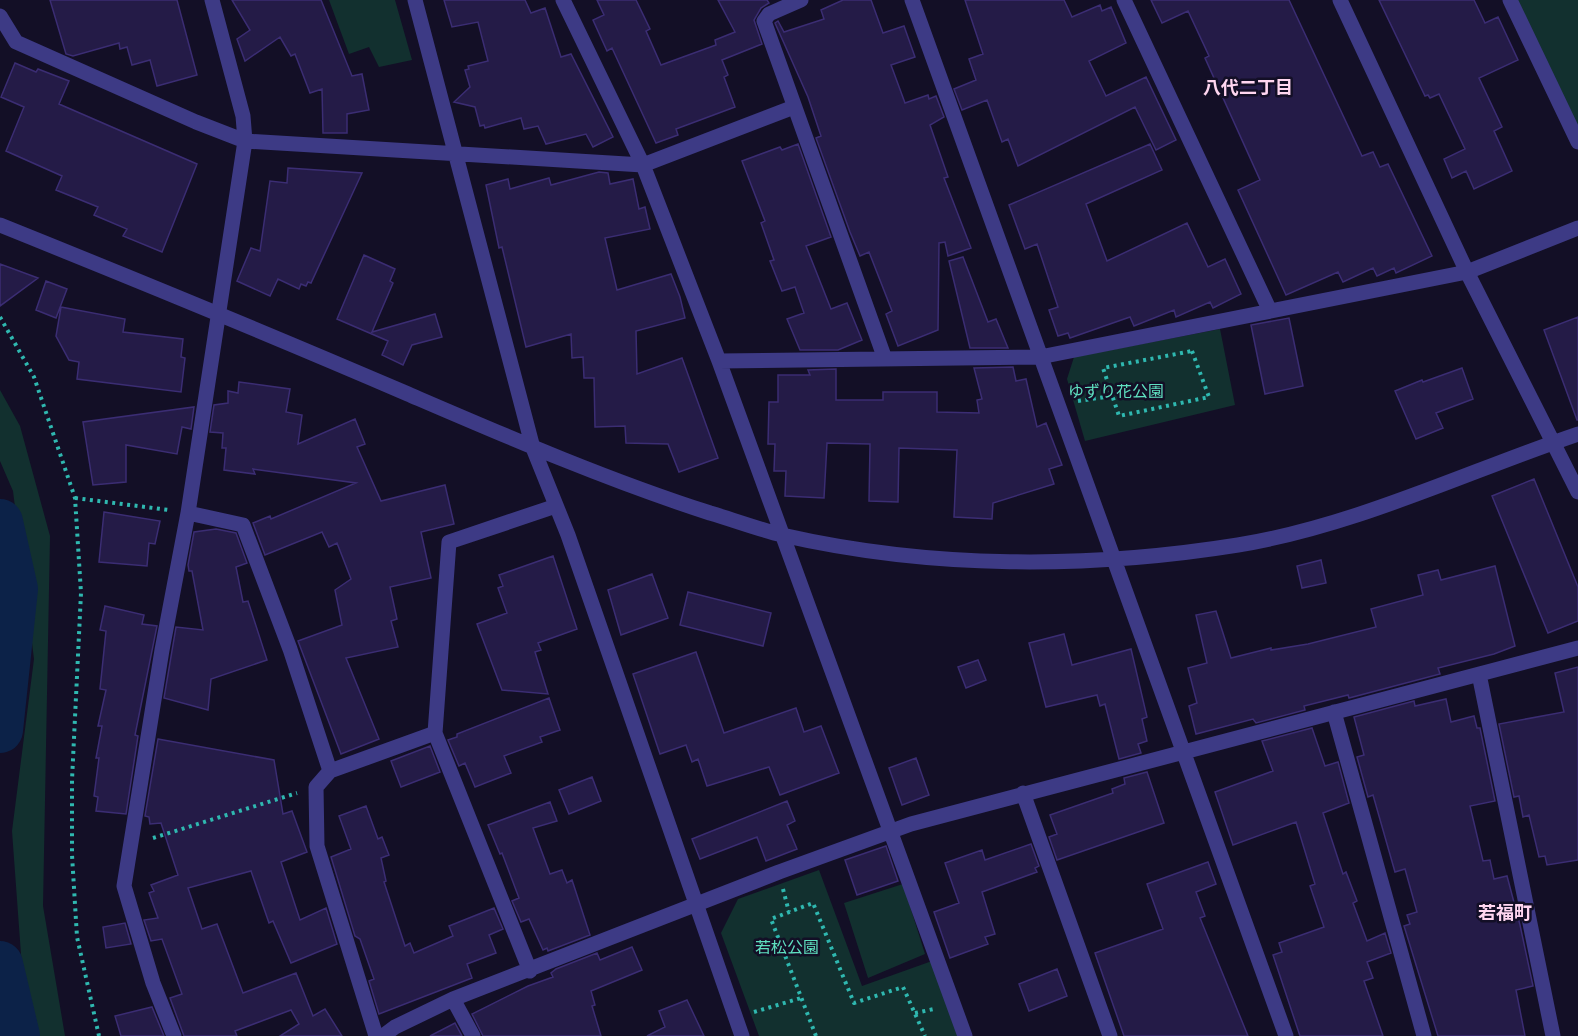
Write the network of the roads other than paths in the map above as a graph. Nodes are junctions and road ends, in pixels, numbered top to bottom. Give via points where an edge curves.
1 (212, 0) edge
2 (415, 0) edge
3 (563, 0) edge
4 (801, 0) edge
5 (912, 0) edge
6 (1124, 0) edge
7 (1340, 0) edge
8 (1510, 0) edge
9 (0, 16) edge
10 (794, 107) junction
11 (245, 141) junction
12 (1578, 142) edge
13 (458, 156) junction
14 (643, 165) junction
15 (0, 225) edge
16 (1578, 228) edge
17 (1467, 272) junction
18 (1270, 311) junction
19 (219, 312) junction
20 (1040, 357) junction
21 (885, 359) junction
22 (719, 361) junction
23 (1578, 434) edge
24 (1554, 442) junction
25 (533, 448) junction
26 (1578, 492) edge
27 (556, 506) junction
28 (188, 513) junction
29 (781, 534) junction
30 (1112, 559) junction
31 (1578, 648) edge
32 (1479, 674) junction
33 (1334, 712) junction
34 (435, 733) junction
35 (1182, 751) junction
36 (330, 771) junction
37 (1023, 793) junction
38 (892, 832) junction
39 (696, 904) junction
40 (530, 971) junction
41 (453, 999) junction
42 (174, 1036) edge
43 (376, 1036) edge
44 (383, 1036) edge
45 (473, 1036) edge
46 (742, 1036) edge
47 (965, 1036) edge
48 (1110, 1036) edge
49 (1286, 1036) edge
50 (1424, 1036) edge
51 (1553, 1036) edge

1 - 11 street via 243,116
2 - 13 street
3 - 14 street
4 - 10 street via 769,14 764,21
5 - 20 street
6 - 18 street
7 - 17 street
8 - 12 street
9 - 11 street via 16,42
10 - 14 street
10 - 21 street
11 - 13 street
11 - 19 street
13 - 14 street
13 - 25 street via 490,294
14 - 22 street
15 - 19 street
16 - 17 street
17 - 18 street
17 - 24 street
18 - 20 street
19 - 25 street
19 - 28 street
20 - 21 street
20 - 30 street
21 - 22 street
22 - 29 street
23 - 24 street
24 - 26 street
24 - 30 street via 1305,530 1242,544
25 - 27 street
25 - 29 street via 652,495
27 - 34 street via 448,542
27 - 39 street
28 - 36 street via 243,525
28 - 42 street via 124,886
29 - 30 street via 875,551 951,558 1028,563
29 - 38 street
30 - 35 street
31 - 32 street
32 - 33 street
32 - 51 street
33 - 35 street
33 - 50 street
34 - 36 street
34 - 40 street
35 - 37 street
35 - 49 street
36 - 43 street via 316,787 317,846
37 - 38 street
37 - 48 street
38 - 39 street
38 - 47 street
39 - 40 street
39 - 46 street
40 - 41 street
41 - 44 street
41 - 45 street

